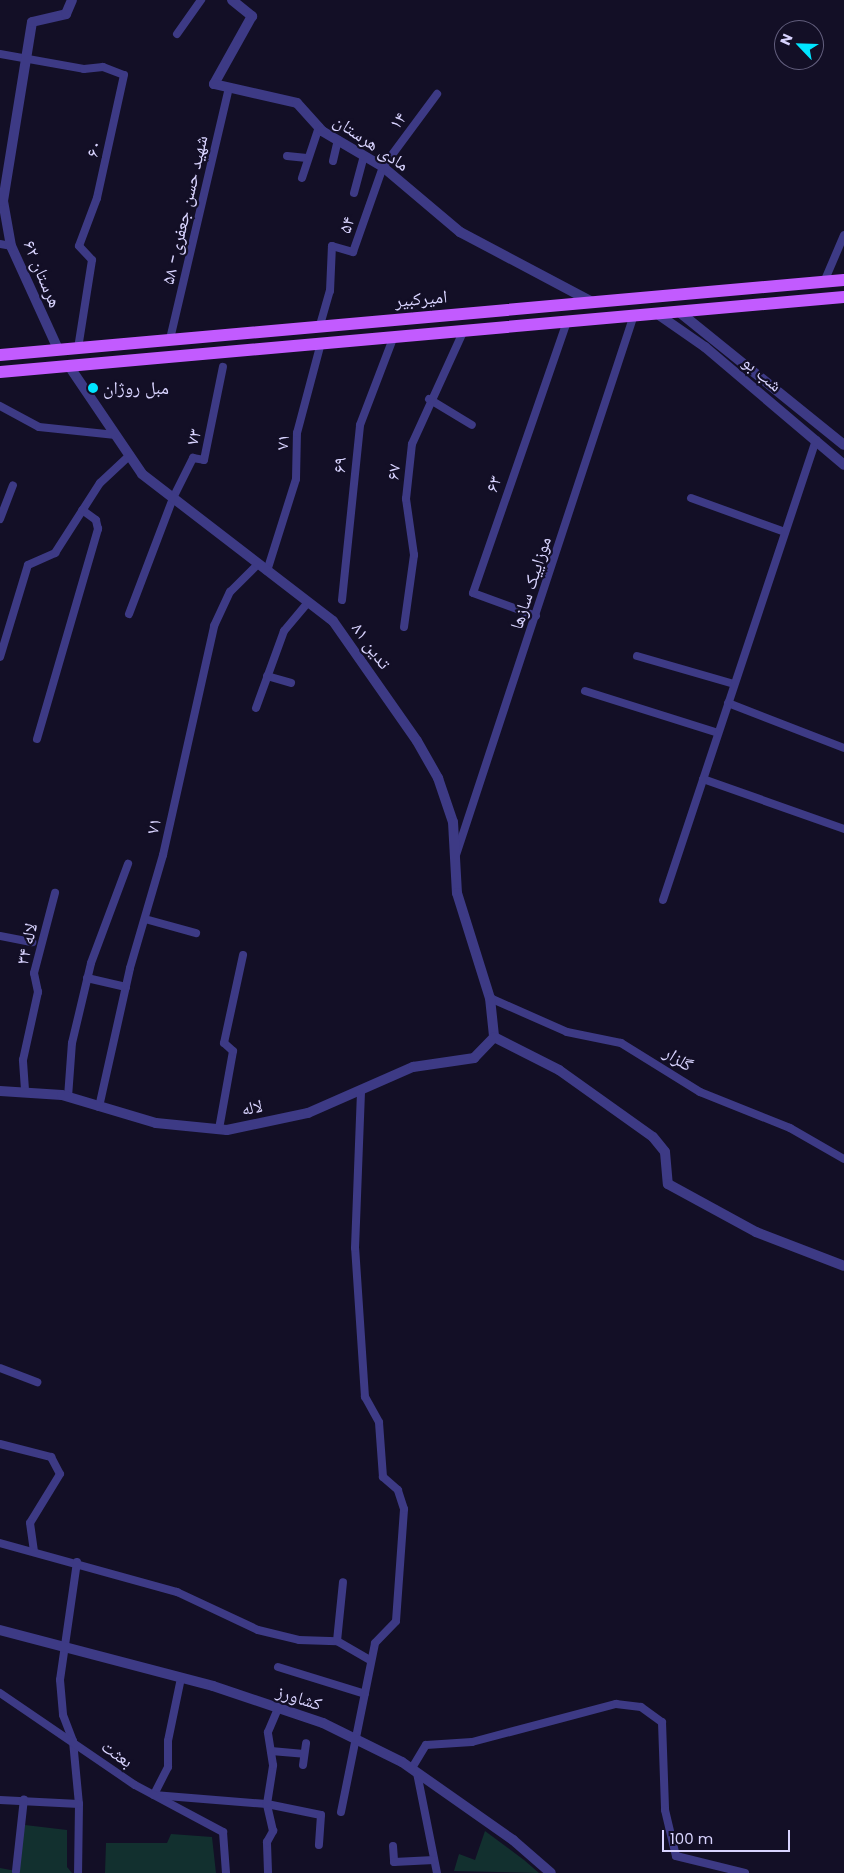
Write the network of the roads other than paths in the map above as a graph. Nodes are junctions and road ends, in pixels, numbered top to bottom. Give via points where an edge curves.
1 (72, 0) edge
2 (201, 0) edge
3 (232, 0) edge
4 (177, 34) dead end
5 (0, 54) edge
6 (28, 56) junction
7 (229, 88) junction
8 (437, 94) dead end
9 (318, 127) junction
10 (338, 140) junction
11 (364, 155) junction
12 (287, 156) dead end
13 (307, 158) junction
14 (333, 161) dead end
15 (383, 167) junction
16 (302, 178) dead end
17 (354, 193) dead end
18 (844, 235) edge
19 (0, 244) edge
20 (11, 246) junction
21 (844, 280) edge
22 (824, 282) junction
23 (844, 297) edge
24 (592, 302) junction
25 (500, 310) junction
26 (678, 311) junction
27 (656, 313) junction
28 (634, 315) junction
29 (567, 321) junction
30 (320, 325) junction
31 (502, 327) junction
32 (464, 330) junction
33 (394, 336) junction
34 (170, 339) junction
35 (321, 343) junction
36 (78, 348) junction
37 (58, 350) junction
38 (0, 355) edge
39 (69, 366) junction
40 (223, 367) dead end
41 (0, 372) edge
42 (429, 400) junction
43 (0, 406) edge
44 (472, 426) dead end
45 (116, 435) junction
46 (816, 440) junction
47 (844, 445) edge
48 (130, 455) junction
49 (844, 465) edge
50 (13, 485) dead end
51 (173, 498) junction
52 (691, 498) dead end
53 (82, 510) junction
54 (0, 519) edge
55 (785, 532) junction
56 (263, 567) junction
57 (342, 600) dead end
58 (308, 602) junction
59 (129, 614) dead end
60 (536, 616) junction
61 (404, 627) dead end
62 (0, 656) edge
63 (637, 656) dead end
64 (267, 676) junction
65 (291, 683) dead end
66 (734, 684) junction
67 (585, 691) dead end
68 (728, 703) junction
69 (256, 708) dead end
70 (718, 733) junction
71 (37, 740) dead end
72 (844, 748) edge
73 (703, 779) junction
74 (844, 829) edge
75 (454, 859) junction
76 (128, 864) dead end
77 (55, 893) dead end
78 (663, 900) dead end
79 (145, 919) junction
80 (196, 933) dead end
81 (0, 936) edge
82 (32, 942) dead end
83 (243, 955) dead end
84 (87, 978) junction
85 (126, 987) junction
86 (490, 998) junction
87 (494, 1037) junction
88 (25, 1090) junction
89 (361, 1090) junction
90 (0, 1091) edge
91 (68, 1096) junction
92 (98, 1107) junction
93 (219, 1129) junction
94 (844, 1159) edge
95 (844, 1266) edge
96 (0, 1368) edge
97 (37, 1382) dead end
98 (0, 1444) edge
99 (0, 1543) edge
100 (34, 1551) junction
101 (77, 1562) junction
102 (343, 1582) dead end
103 (0, 1630) edge
104 (337, 1641) junction
105 (63, 1646) junction
106 (371, 1661) junction
107 (278, 1667) dead end
108 (182, 1678) junction
109 (0, 1693) edge
110 (365, 1694) junction
111 (278, 1708) junction
112 (358, 1740) junction
113 (73, 1741) junction
114 (306, 1743) dead end
115 (271, 1751) junction
116 (304, 1754) junction
117 (303, 1765) dead end
118 (415, 1770) junction
119 (154, 1795) junction
120 (24, 1799) junction
121 (0, 1800) edge
122 (79, 1804) junction
123 (267, 1804) junction
124 (341, 1812) dead end
125 (319, 1845) dead end
126 (393, 1846) dead end
127 (434, 1860) junction
128 (16, 1871) dead end
129 (268, 1872) dead end
130 (78, 1873) edge
131 (226, 1873) edge
132 (436, 1873) edge
133 (551, 1873) edge
134 (745, 1873) edge

1 - 6 street, هرستان ۶۲ via 66,14 32,22
2 - 4 street
3 - 7 street via 252,16 214,84
5 - 6 street, ۶۰
6 - 20 street, هرستان ۶۲ via 3,202
6 - 36 street, ۶۰ via 124,74 97,198 79,246 92,260
7 - 9 street, مادی هرستان via 297,103
7 - 34 street, شهید حسن جعفری- ۵۸
8 - 15 street, ۱۴
9 - 10 street, مادی هرستان
9 - 13 street
10 - 11 street, مادی هرستان
10 - 14 street
11 - 15 street, مادی هرستان
11 - 17 street
12 - 13 street
13 - 16 street
15 - 24 street, مادی هرستان via 460,232
15 - 30 street, ۵۴ via 354,252 332,246 330,291
18 - 22 street
19 - 20 street
20 - 37 street, هرستان ۶۲
21 - 22 main road, امیرکبیر
22 - 24 main road, امیرکبیر
23 - 26 main road, امیرکبیر
24 - 25 main road, امیرکبیر
25 - 30 main road, امیرکبیر
25 - 31 main road
26 - 27 main road, امیرکبیر
26 - 47 street, شب بو
27 - 28 main road, امیرکبیر
27 - 46 street, شب بو via 705,347
28 - 29 main road, امیرکبیر
28 - 60 street, موزاییک سازها
29 - 31 main road, امیرکبیر
29 - 60 street, ۶۳ via 473,593
30 - 34 main road, امیرکبیر
31 - 32 main road, امیرکبیر
32 - 33 main road, امیرکبیر
32 - 42 street, ۶۷
33 - 35 main road, امیرکبیر
33 - 57 street, ۶۹ via 358,435
34 - 36 main road, امیرکبیر
35 - 39 main road, امیرکبیر
35 - 56 street, ۷۱ via 297,433 296,479
36 - 37 main road, امیرکبیر
37 - 38 main road, امیرکبیر
39 - 41 main road, امیرکبیر
39 - 45 street, تدین ۸۱
40 - 51 street, ۷۳ via 204,460 193,458
42 - 44 street
42 - 61 street, ۶۷ via 412,444 406,499 414,555
43 - 45 street via 39,427
45 - 48 street, تدین ۸۱
46 - 49 street, شب بو
46 - 55 street
48 - 51 street, تدین ۸۱ via 142,474
48 - 53 street via 100,483
50 - 54 street
51 - 56 street, تدین ۸۱
51 - 59 street
52 - 55 street
53 - 62 street via 55,553 28,565
53 - 71 street via 96,520 98,529
55 - 66 street
56 - 58 street, تدین ۸۱
56 - 79 street, ۷۱ via 230,592 214,626
58 - 64 street via 284,631
58 - 75 street, تدین ۸۱ via 333,622 422,749 438,778 453,822
60 - 75 street, موزاییک سازها
63 - 66 street
64 - 65 street
64 - 69 street
66 - 68 street
67 - 70 street
68 - 70 street
68 - 72 street
70 - 73 street
73 - 74 street
73 - 78 street
75 - 86 street, تدین ۸۱ via 457,893
76 - 84 street via 101,928
77 - 88 street, لاله ۳۴ via 34,974 38,992 23,1060
79 - 80 street
79 - 85 street, ۷۱
81 - 82 street
83 - 93 street via 224,1043 233,1051 232,1069
84 - 85 street
84 - 91 street via 72,1043
85 - 92 street, ۷۱
86 - 87 street, تدین ۸۱
86 - 94 street, گلزار via 567,1032 621,1043 700,1092 790,1128
87 - 89 street, لاله via 474,1058 413,1067
87 - 95 street via 559,1070 653,1137 665,1152 668,1184 756,1232
88 - 90 street, لاله
88 - 91 street, لاله
89 - 93 street, لاله via 308,1113
89 - 106 street via 355,1248 365,1397 379,1422 382,1477 398,1490 404,1510 396,1621 375,1643
91 - 92 street, لاله
92 - 93 street, لاله via 156,1123
96 - 97 street
98 - 100 street via 51,1457 60,1474 30,1523
99 - 100 street
100 - 101 street
101 - 104 street via 177,1592 258,1630 299,1640
101 - 105 street
102 - 104 street
103 - 105 street, کشاورز
104 - 106 street
105 - 108 street, کشاورز
105 - 113 street via 63,1715
106 - 110 street
107 - 110 street
108 - 111 street, کشاورز
108 - 119 street via 168,1741 168,1767
109 - 113 street, بعثت
110 - 112 street
111 - 112 street, کشاورز
111 - 115 street via 268,1732
112 - 118 street, کشاورز
112 - 124 street
113 - 119 street, بعثت
113 - 122 street
114 - 116 street
115 - 116 street
115 - 123 street
116 - 117 street
118 - 127 street
118 - 133 street, کشاورز via 513,1840
118 - 134 street via 426,1745 472,1742 616,1704 641,1707 662,1722 665,1810 676,1856
119 - 123 street
119 - 131 street, بعثت via 223,1832
120 - 121 street
120 - 122 street
120 - 128 street
122 - 130 street
123 - 125 street via 321,1815
123 - 129 street via 273,1830 267,1842
126 - 127 street via 394,1862
127 - 132 street

